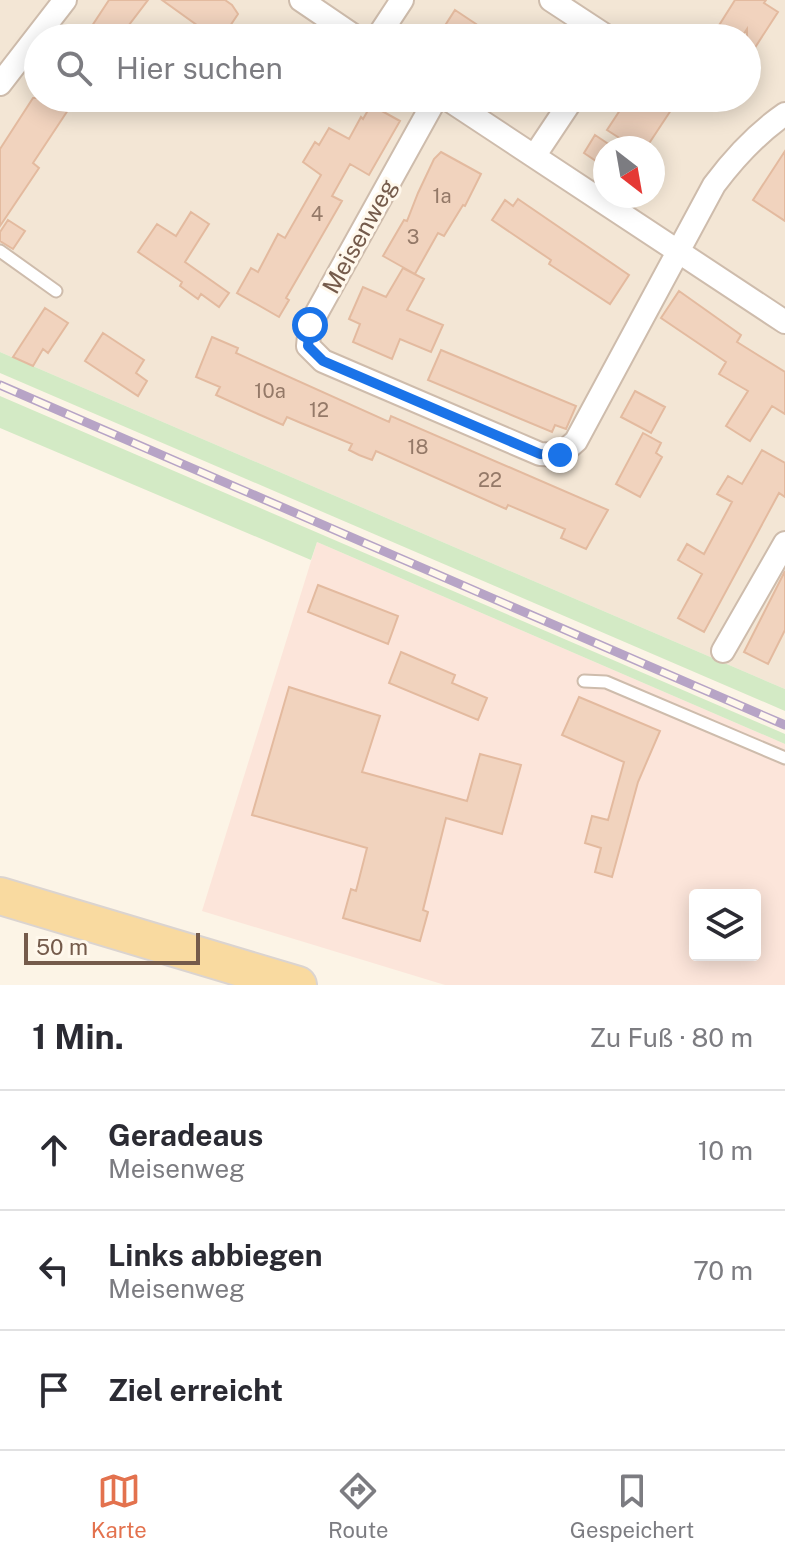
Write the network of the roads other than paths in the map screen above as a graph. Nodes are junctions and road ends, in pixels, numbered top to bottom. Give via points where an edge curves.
1 (65, 0) edge
2 (301, 0) edge
3 (402, 0) edge
4 (551, 0) edge
5 (46, 24) edge
6 (336, 24) edge
7 (386, 24) edge
8 (588, 24) edge
9 (24, 53) edge
10 (0, 84) edge
11 (428, 112) edge
12 (468, 112) edge
13 (564, 112) edge
14 (785, 114) edge
15 (535, 155) junction
16 (677, 250) junction
17 (0, 251) edge
18 (56, 291) dead end
19 (785, 322) edge
20 (785, 543) edge
21 (723, 651) dead end
22 (584, 681) dead end
23 (785, 758) edge
24 (0, 896) edge
25 (298, 985) edge

1 - 5 street
2 - 6 street
3 - 7 street
4 - 8 street
9 - 10 street
11 - 16 street, Meisenweg via 310,325 308,346 323,361 540,454 560,455 576,441
12 - 15 street
13 - 15 street
14 - 16 street via 735,158
15 - 16 street
16 - 19 street
17 - 18 lane
20 - 21 street
22 - 23 lane via 606,682
24 - 25 main road

